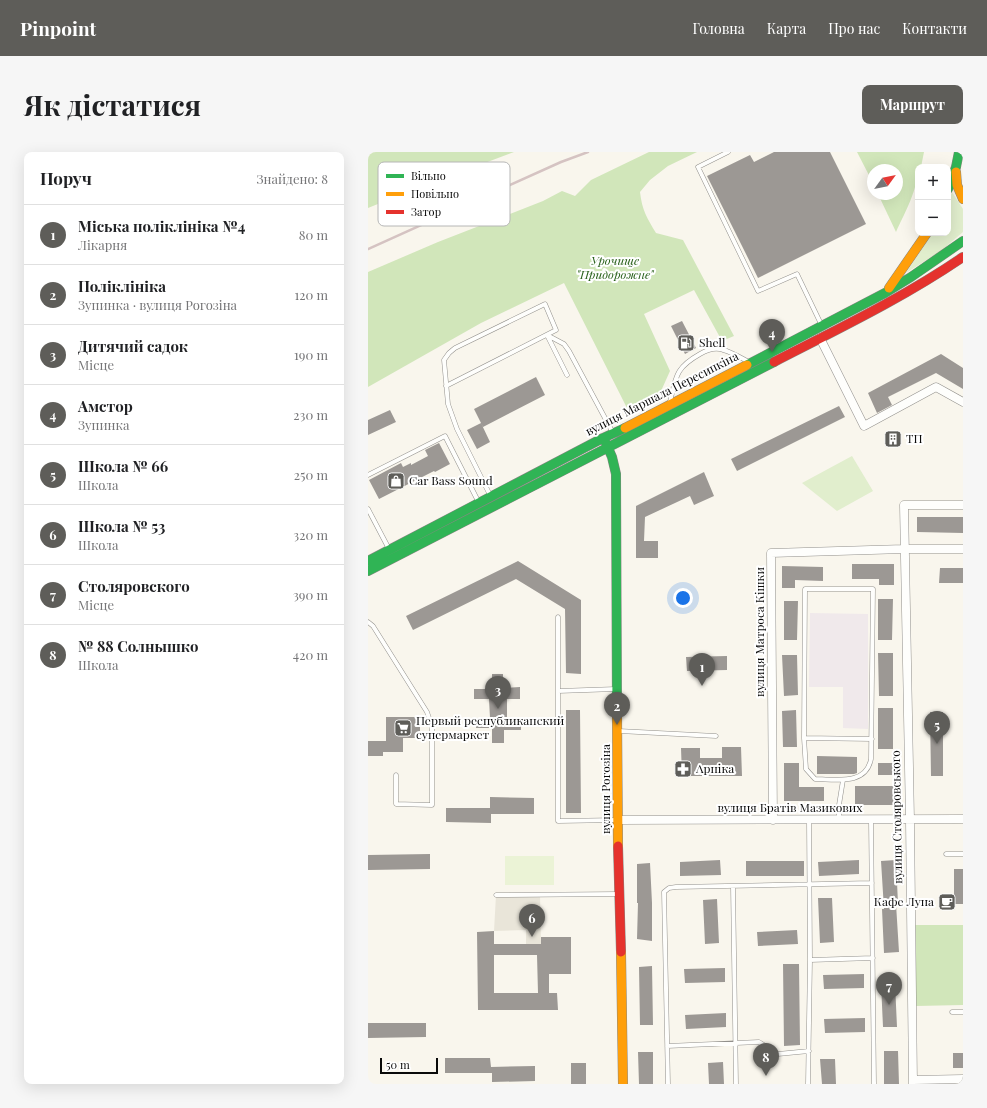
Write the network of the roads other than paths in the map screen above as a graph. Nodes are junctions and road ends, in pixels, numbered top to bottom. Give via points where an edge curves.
1 (728, 152) edge
2 (959, 152) edge
3 (956, 167) junction
4 (951, 181) edge
5 (963, 199) edge
6 (925, 236) edge
7 (963, 241) edge
8 (963, 257) edge
9 (885, 293) junction
10 (823, 333) junction
11 (547, 335) junction
12 (751, 363) junction
13 (567, 375) dead end
14 (446, 386) junction
15 (963, 402) edge
16 (670, 405) junction
17 (613, 434) junction
18 (603, 438) junction
19 (608, 448) junction
20 (368, 475) edge
21 (490, 497) junction
22 (479, 503) junction
23 (963, 505) edge
24 (496, 506) junction
25 (368, 509) edge
26 (484, 512) junction
27 (904, 549) junction
28 (963, 549) edge
29 (390, 550) junction
30 (368, 561) edge
31 (368, 570) edge
32 (558, 617) dead end
33 (368, 622) edge
34 (617, 689) junction
35 (558, 692) junction
36 (617, 731) junction
37 (716, 736) dead end
38 (804, 738) junction
39 (872, 739) junction
40 (396, 775) dead end
41 (843, 780) junction
42 (963, 819) edge
43 (618, 820) junction
44 (773, 820) junction
45 (809, 820) junction
46 (839, 820) junction
47 (871, 820) junction
48 (910, 820) junction
49 (946, 854) dead end
50 (963, 854) edge
51 (872, 883) junction
52 (809, 885) junction
53 (733, 886) junction
54 (619, 894) junction
55 (496, 895) dead end
56 (873, 958) junction
57 (810, 960) junction
58 (952, 1012) dead end
59 (963, 1012) edge
60 (736, 1043) junction
61 (667, 1046) junction
62 (809, 1051) junction
63 (963, 1079) edge
64 (912, 1082) edge
65 (623, 1084) edge
66 (668, 1084) edge
67 (736, 1084) edge
68 (808, 1084) edge
69 (874, 1084) edge

1 - 10 lane via 698,167 758,291 797,274
2 - 3 main road
3 - 4 main road
3 - 5 main road via 957,185
6 - 9 main road
7 - 9 main road, вулиця Маршала Пересипкіна
8 - 10 main road, вулиця Маршала Пересипкіна via 870,313
9 - 10 main road, вулиця Маршала Пересипкіна
10 - 12 main road, вулиця Маршала Пересипкіна
10 - 15 street via 864,426 936,387
10 - 19 main road, вулиця Маршала Пересипкіна
11 - 13 lane
11 - 14 lane
11 - 14 lane via 556,330 545,304 455,348 444,360
11 - 17 lane via 564,344 569,351
12 - 16 main road, вулиця Маршала Пересипкіна
12 - 16 lane via 724,350 708,349 681,367 676,376
14 - 21 lane via 451,416
16 - 17 main road, вулиця Маршала Пересипкіна
17 - 18 main road, вулиця Маршала Пересипкіна
18 - 19 main road, вулиця Рогозіна
18 - 21 main road, вулиця Маршала Пересипкіна
19 - 24 main road, вулиця Маршала Пересипкіна
19 - 34 main road, вулиця Рогозіна via 616,474
20 - 22 lane via 445,436
21 - 22 main road, вулиця Маршала Пересипкіна
21 - 24 lane
22 - 26 lane
22 - 29 main road, вулиця Маршала Пересипкіна
23 - 27 street, вулиця Столяровського via 904,505
24 - 26 main road, вулиця Маршала Пересипкіна
25 - 29 lane
26 - 31 main road, вулиця Маршала Пересипкіна
27 - 28 street
27 - 44 street, вулиця Матроса Кішки via 771,553
27 - 48 street, вулиця Столяровського
29 - 30 main road, вулиця Маршала Пересипкіна
32 - 35 lane
33 - 40 lane via 427,712 432,727 432,804 396,804
34 - 35 lane
34 - 36 main road, вулиця Рогозіна
35 - 43 lane via 558,821
36 - 37 lane
36 - 43 main road, вулиця Рогозіна
38 - 39 lane
38 - 39 lane via 805,589 873,589
38 - 41 lane via 806,769 810,774 815,779
39 - 41 lane via 871,759 867,770 861,776
41 - 46 lane
42 - 48 street, вулиця Братів Мазикових
43 - 44 street, вулиця Братів Мазикових
43 - 54 main road, вулиця Рогозіна
44 - 45 street, вулиця Братів Мазикових
45 - 46 street, вулиця Братів Мазикових
45 - 52 lane
46 - 47 street, вулиця Братів Мазикових
47 - 48 street, вулиця Братів Мазикових
47 - 51 lane
48 - 64 street, вулиця Столяровського
49 - 50 lane
51 - 52 lane
51 - 56 lane
52 - 53 lane
52 - 57 lane
53 - 60 lane
53 - 61 lane via 676,887 664,892
54 - 55 lane
54 - 65 main road, вулиця Рогозіна
56 - 57 lane
56 - 69 lane
57 - 62 lane
58 - 59 lane
60 - 61 lane
60 - 62 lane via 759,1042 778,1054
60 - 67 lane
61 - 66 lane
62 - 68 lane
63 - 64 street

